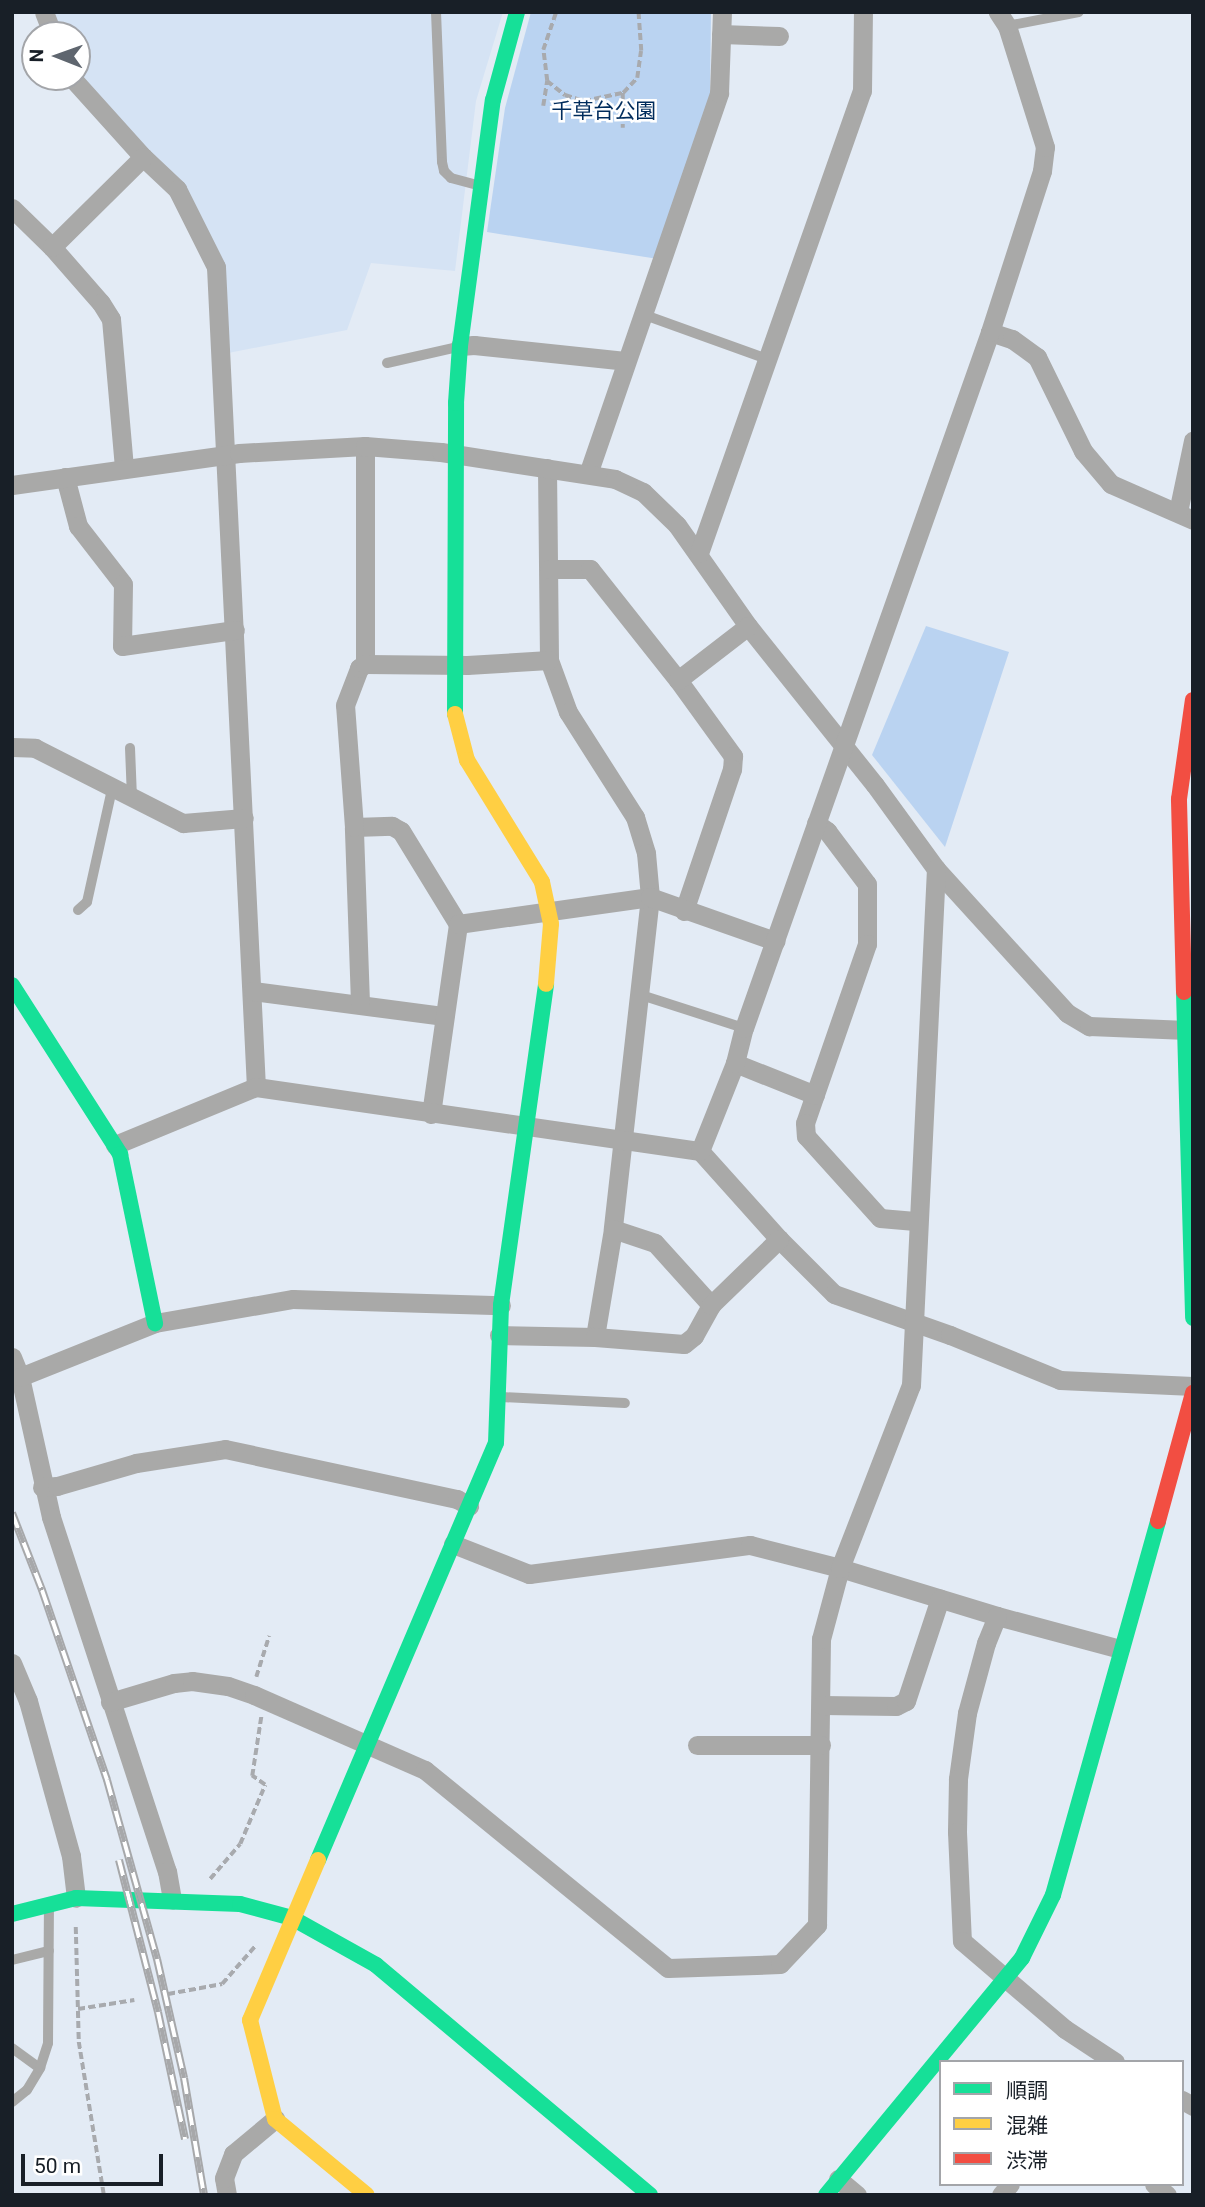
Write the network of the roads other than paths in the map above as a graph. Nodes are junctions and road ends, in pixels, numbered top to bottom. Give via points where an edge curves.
1 (436, 12) edge
2 (517, 12) edge
3 (722, 12) edge
4 (863, 12) edge
5 (1079, 12) edge
6 (1003, 19) edge
7 (721, 34) junction
8 (779, 36) dead end
9 (83, 91) edge
10 (143, 158) junction
11 (481, 186) junction
12 (12, 208) edge
13 (52, 247) junction
14 (641, 313) junction
15 (990, 332) junction
16 (460, 346) junction
17 (767, 359) junction
18 (625, 361) junction
19 (387, 363) dead end
20 (1193, 441) edge
21 (365, 446) junction
22 (456, 454) junction
23 (224, 456) junction
24 (124, 468) junction
25 (547, 468) junction
26 (588, 474) junction
27 (65, 477) junction
28 (12, 485) edge
29 (1186, 516) edge
30 (699, 553) junction
31 (549, 569) junction
32 (748, 626) junction
33 (234, 630) junction
34 (549, 660) junction
35 (365, 664) junction
36 (455, 664) junction
37 (678, 680) junction
38 (1193, 700) edge
39 (843, 744) junction
40 (12, 747) edge
41 (130, 748) dead end
42 (113, 789) junction
43 (132, 798) junction
44 (244, 817) junction
45 (816, 823) junction
46 (354, 827) junction
47 (936, 869) junction
48 (650, 897) junction
49 (78, 910) dead end
50 (684, 911) junction
51 (551, 913) junction
52 (458, 924) junction
53 (775, 941) junction
54 (12, 985) edge
55 (253, 991) junction
56 (638, 995) junction
57 (360, 1003) junction
58 (444, 1016) junction
59 (744, 1028) junction
60 (1187, 1030) junction
61 (735, 1063) junction
62 (1190, 1074) edge
63 (256, 1087) junction
64 (815, 1095) junction
65 (431, 1114) junction
66 (527, 1125) junction
67 (624, 1139) junction
68 (115, 1145) junction
69 (700, 1151) junction
70 (918, 1221) junction
71 (613, 1229) junction
72 (779, 1239) junction
73 (500, 1305) junction
74 (711, 1306) junction
75 (1193, 1318) edge
76 (155, 1323) junction
77 (915, 1323) junction
78 (499, 1335) junction
79 (595, 1337) junction
80 (12, 1357) edge
81 (20, 1377) junction
82 (1193, 1386) edge
83 (1193, 1393) edge
84 (497, 1397) junction
85 (625, 1403) dead end
86 (42, 1487) junction
87 (469, 1506) junction
88 (453, 1544) junction
89 (840, 1567) junction
90 (940, 1598) junction
91 (997, 1616) junction
92 (1121, 1649) junction
93 (12, 1663) edge
94 (110, 1702) junction
95 (822, 1705) junction
96 (370, 1745) junction
97 (697, 1745) dead end
98 (821, 1745) junction
99 (76, 1898) junction
100 (172, 1900) junction
101 (49, 1903) junction
102 (12, 1914) edge
103 (292, 1918) junction
104 (49, 1951) junction
105 (12, 1960) edge
106 (1004, 1979) junction
107 (12, 2048) edge
108 (1112, 2060) edge
109 (40, 2068) junction
110 (12, 2102) edge
111 (275, 2119) junction
112 (832, 2187) edge
113 (227, 2195) edge
114 (367, 2195) edge
115 (650, 2195) edge
116 (857, 2195) edge

1 - 11 lane via 444,171
2 - 11 street via 493,100
3 - 7 street
4 - 17 street via 862,92
5 - 6 lane
6 - 15 street via 1045,147 1042,171
7 - 8 street
7 - 14 street via 719,93
9 - 10 street
10 - 13 street
10 - 23 street via 177,188 216,267
11 - 16 street
12 - 13 street
13 - 24 street via 111,319
14 - 17 lane
14 - 18 street
15 - 29 street via 1012,339 1037,358 1083,451 1111,484
15 - 39 street
16 - 18 street
16 - 19 lane
16 - 22 street
17 - 30 street
18 - 26 street
20 - 29 street
21 - 22 street
21 - 23 street
21 - 35 street
22 - 25 street
22 - 36 street
23 - 24 street
23 - 33 street
24 - 27 street
25 - 26 street
25 - 31 street
26 - 30 street via 615,479 643,492
27 - 28 street
27 - 33 street via 78,527 123,584 122,646
30 - 32 street
31 - 34 street
31 - 37 street via 590,569
32 - 37 street
32 - 39 street
33 - 44 street
34 - 36 street
34 - 48 street via 568,712 635,817 646,853
35 - 36 street
35 - 46 street via 359,668 345,705
36 - 51 street via 455,716 467,760 524,849 542,882
37 - 50 street via 733,756 733,769
38 - 60 street via 1179,799
39 - 45 street
39 - 47 street
40 - 42 street via 35,748
41 - 43 lane
42 - 43 street
42 - 49 lane via 87,902
43 - 44 street via 183,823
44 - 55 street
45 - 53 street
45 - 64 street via 867,884 867,944
46 - 52 street via 392,826 401,831
46 - 57 street
47 - 60 street via 1067,1013 1089,1026
47 - 70 street
48 - 50 street
48 - 51 street
48 - 56 street
50 - 53 street
51 - 52 street
51 - 66 street via 550,953
52 - 58 street
53 - 59 street
54 - 68 street
55 - 57 street
55 - 63 street
56 - 59 lane
56 - 67 street
57 - 58 street
58 - 65 street
59 - 61 street
60 - 62 street
61 - 64 street
61 - 69 street
62 - 75 street
63 - 65 street
63 - 68 street
64 - 70 street via 805,1123 806,1136 880,1218
65 - 66 street
66 - 67 street
66 - 73 street
67 - 69 street
67 - 71 street
68 - 76 street
69 - 72 street
70 - 77 street
71 - 74 street via 654,1243
71 - 79 street
72 - 74 street
72 - 77 street via 834,1294
73 - 76 street via 293,1299
73 - 78 street
74 - 79 street via 684,1345
76 - 81 street
77 - 82 street via 1060,1380
77 - 89 street via 911,1385
78 - 79 street
78 - 84 street
80 - 81 street
81 - 86 street
83 - 92 street
84 - 85 lane
84 - 87 street via 496,1443
86 - 87 street via 136,1463 225,1448 457,1499
86 - 94 street
87 - 88 street
88 - 89 street via 528,1574 750,1545
88 - 96 street
89 - 90 street
89 - 95 street via 821,1639
90 - 91 street
90 - 95 street via 906,1701 896,1706
91 - 92 street
91 - 106 street via 967,1713 957,1832 962,1941
92 - 106 street via 1053,1895 1022,1958
93 - 99 street via 28,1701 68,1843
94 - 96 street via 174,1683 228,1686
94 - 100 street via 167,1871
95 - 98 street
96 - 98 street via 425,1770 668,1968 780,1964 817,1925
96 - 103 street
97 - 98 street
99 - 100 street
99 - 101 street
100 - 103 street via 240,1905
101 - 102 street
101 - 104 lane
103 - 111 street via 250,2020
103 - 115 street via 376,1965
104 - 105 lane
104 - 109 lane via 48,2043
106 - 108 street
106 - 112 street
107 - 109 lane
109 - 110 lane via 27,2090
111 - 113 street via 233,2154 224,2178
111 - 114 street
112 - 116 street

